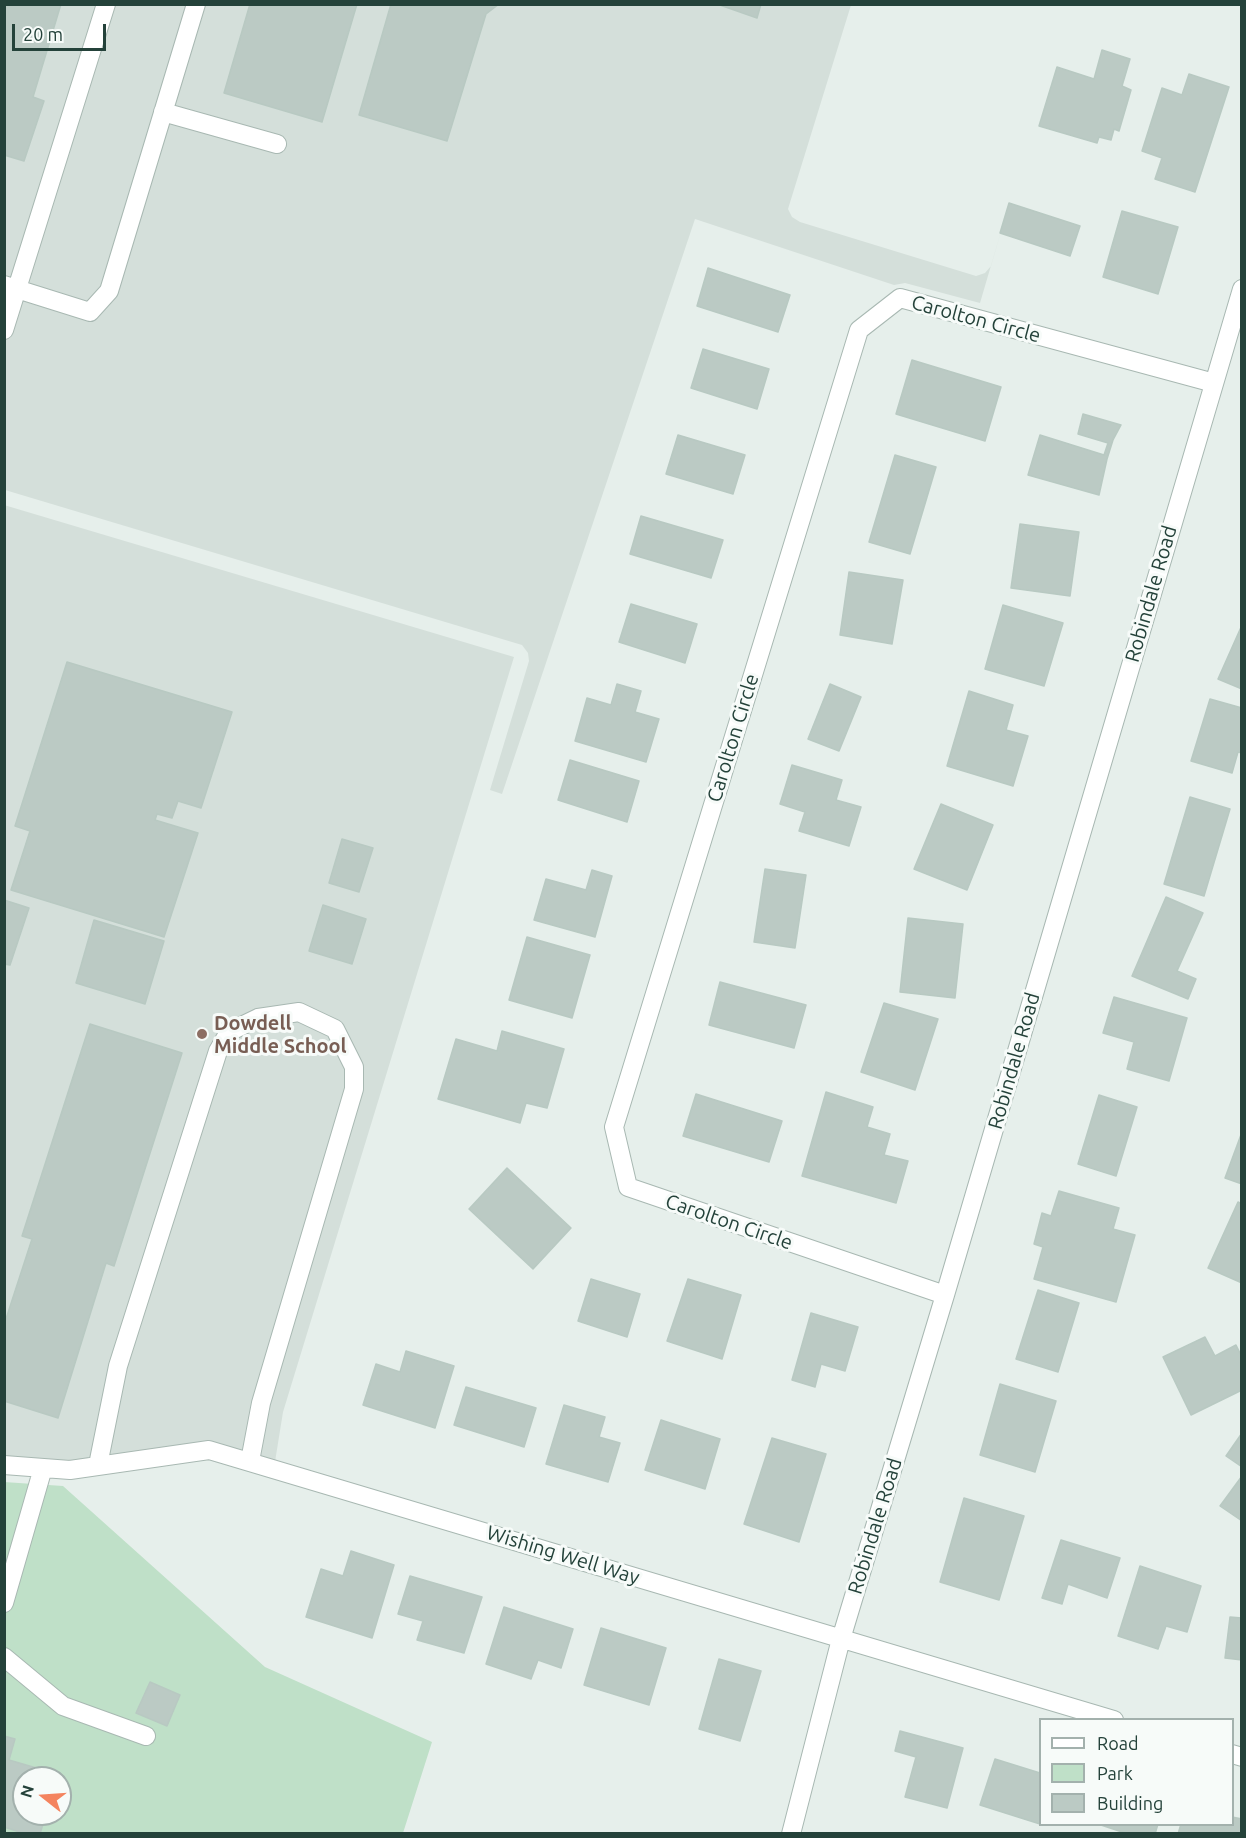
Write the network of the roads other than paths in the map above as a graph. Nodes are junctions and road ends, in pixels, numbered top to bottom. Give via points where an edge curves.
1 (106, 4) edge
2 (196, 4) edge
3 (163, 112) junction
4 (277, 144) dead end
5 (11, 287) edge
6 (1242, 289) edge
7 (4, 330) edge
8 (1214, 383) junction
9 (945, 1295) junction
10 (250, 1461) junction
11 (98, 1465) junction
12 (4, 1466) edge
13 (43, 1468) junction
14 (4, 1603) edge
15 (841, 1640) junction
16 (4, 1657) edge
17 (1111, 1718) edge
18 (146, 1737) dead end
19 (791, 1833) edge

1 - 5 street
2 - 3 street
3 - 4 street
3 - 5 street via 109,291 90,312
5 - 7 street
6 - 8 street, Robindale Road
8 - 9 street, Robindale Road
8 - 9 street, Carolton Circle via 900,298 859,330 614,1127 627,1187
9 - 15 street, Robindale Road
10 - 11 street, Wishing Well Way via 209,1450
10 - 11 street via 261,1403 354,1089 354,1067 334,1029 299,1012 258,1018 229,1032 218,1051 118,1366
10 - 15 street, Wishing Well Way
11 - 13 street, Wishing Well Way via 70,1470
12 - 13 street, Wishing Well Way
13 - 14 street
15 - 17 street, Wishing Well Way
15 - 19 street, Robindale Road
16 - 18 street via 63,1706

